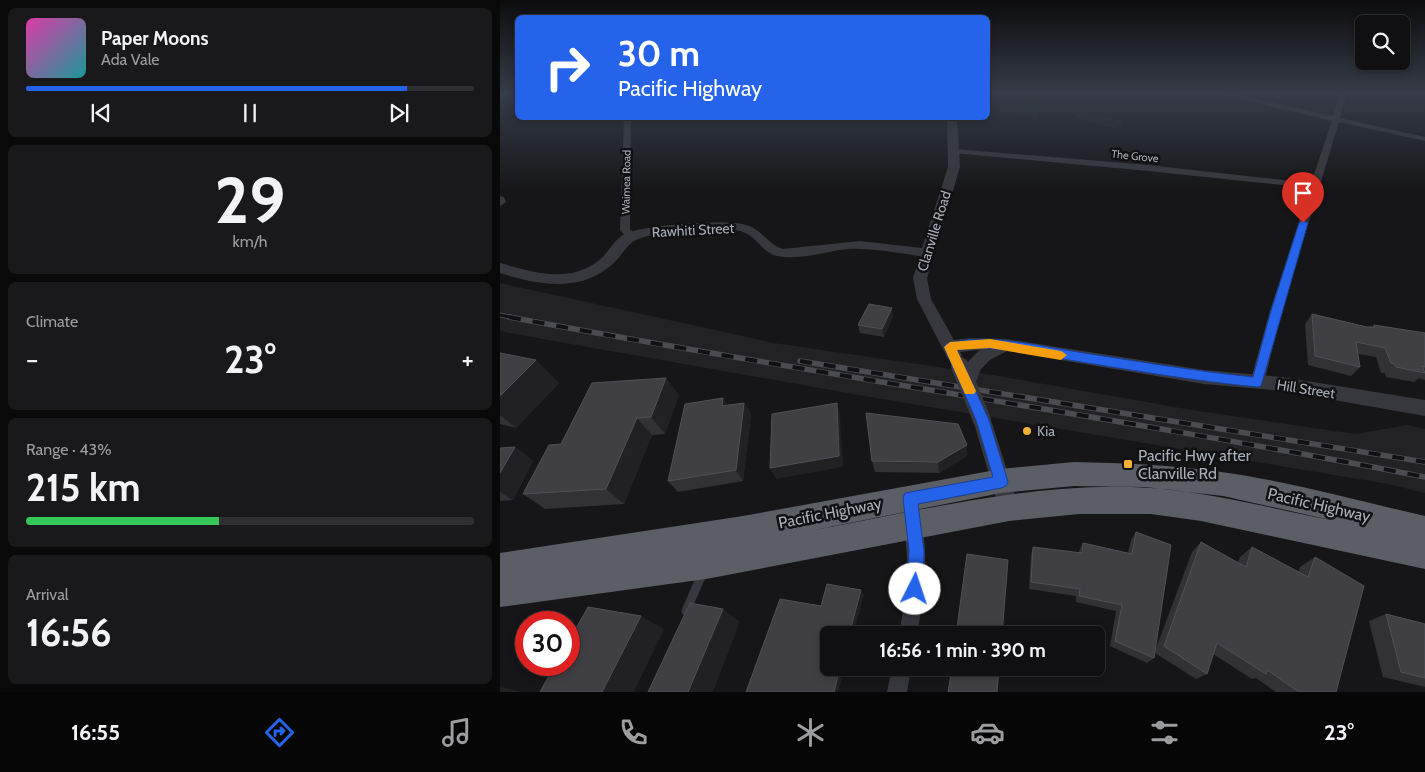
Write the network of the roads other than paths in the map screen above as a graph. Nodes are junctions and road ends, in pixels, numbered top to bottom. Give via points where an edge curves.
1 (627, 125) edge
2 (952, 125) edge
3 (1333, 125) edge
4 (1363, 125) edge
5 (1425, 139) edge
6 (954, 151) junction
7 (1315, 186) junction
8 (631, 236) junction
9 (926, 253) junction
10 (500, 268) edge
11 (1006, 345) junction
12 (950, 347) junction
13 (966, 372) junction
14 (1257, 383) junction
15 (1425, 408) edge
16 (1005, 495) junction
17 (912, 511) junction
18 (1425, 530) edge
19 (1425, 555) edge
20 (706, 564) junction
21 (500, 568) edge
22 (500, 592) edge
23 (682, 621) edge
24 (909, 626) edge
25 (900, 676) edge
26 (897, 692) edge

1 - 8 street, Waimea Road via 624,230
2 - 6 street, Clanville Road
3 - 7 street
4 - 5 street
6 - 7 street, The Grove
6 - 9 street, Clanville Road via 954,167
7 - 14 street
8 - 9 street, Rawhiti Street via 738,227 752,232 778,252 856,244
8 - 10 street via 596,270 577,279 564,282
9 - 12 street, Clanville Road via 920,288
11 - 12 street, Hill Street
11 - 13 street via 985,355
11 - 14 street, Hill Street
12 - 13 street, Clanville Road
13 - 16 street, Clanville Road, bridge
14 - 15 street, Hill Street via 1282,384
16 - 17 highway, Pacific Highway
16 - 18 highway, Pacific Highway via 1074,474 1145,475 1223,484
16 - 19 highway, Pacific Highway via 1079,501 1151,501 1201,508
17 - 20 highway, Pacific Highway
17 - 21 highway, Pacific Highway via 743,530
17 - 24 street via 917,551
20 - 22 highway, Pacific Highway
20 - 23 lane
25 - 26 street

